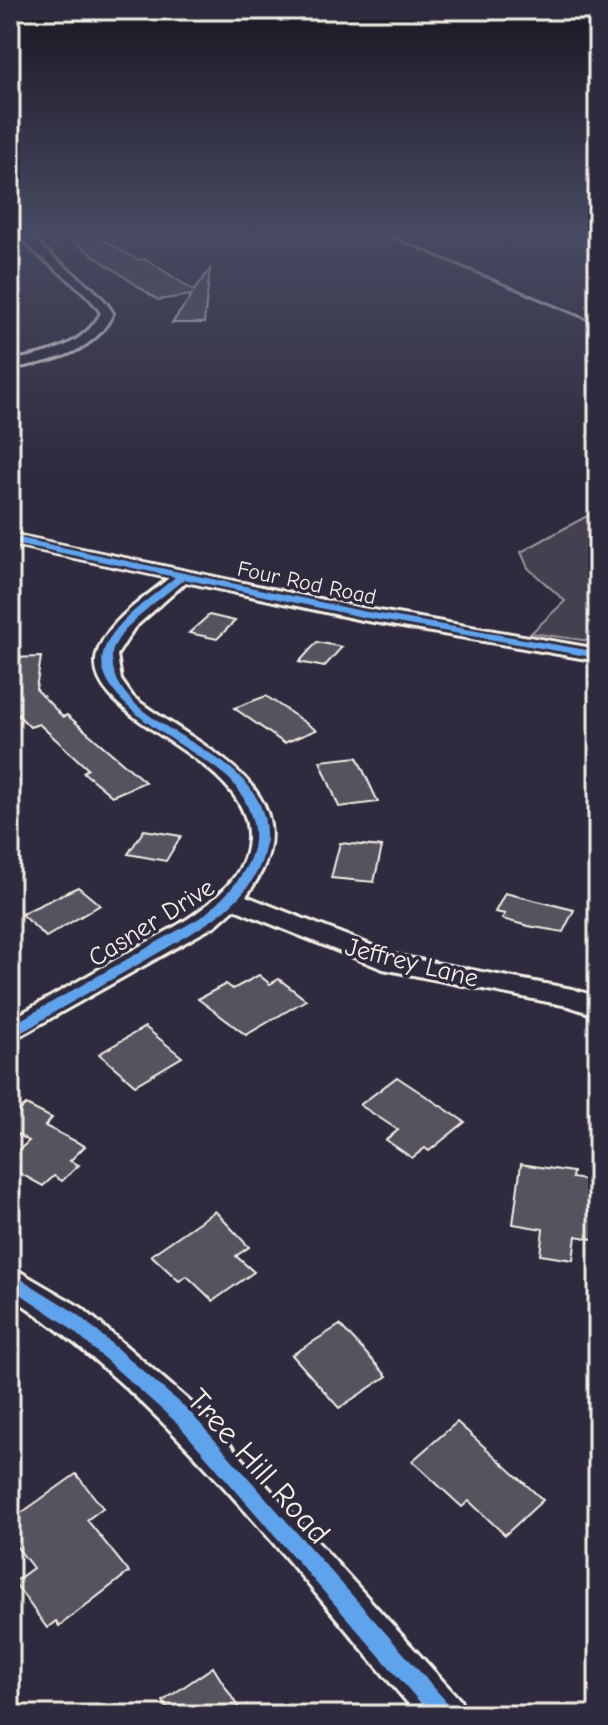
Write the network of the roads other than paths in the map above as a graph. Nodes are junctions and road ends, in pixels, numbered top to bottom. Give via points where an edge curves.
1 (107, 314) edge
2 (10, 365) edge
3 (10, 539) edge
4 (182, 576) junction
5 (598, 655) edge
6 (232, 899) junction
7 (598, 1007) edge
8 (10, 1032) edge
9 (10, 1279) edge
10 (445, 1715) edge

1 - 2 street via 95,334 81,343
3 - 4 street, Four Rod Road
4 - 5 street, Four Rod Road via 501,641
4 - 6 street, Casner Drive via 118,633 107,652 107,669 130,704 226,768 249,792 260,817 261,845 251,873
6 - 7 street, Jeffrey Lane via 392,963
6 - 8 street, Casner Drive via 160,948
9 - 10 street, Tree Hill Road via 70,1318 183,1417

